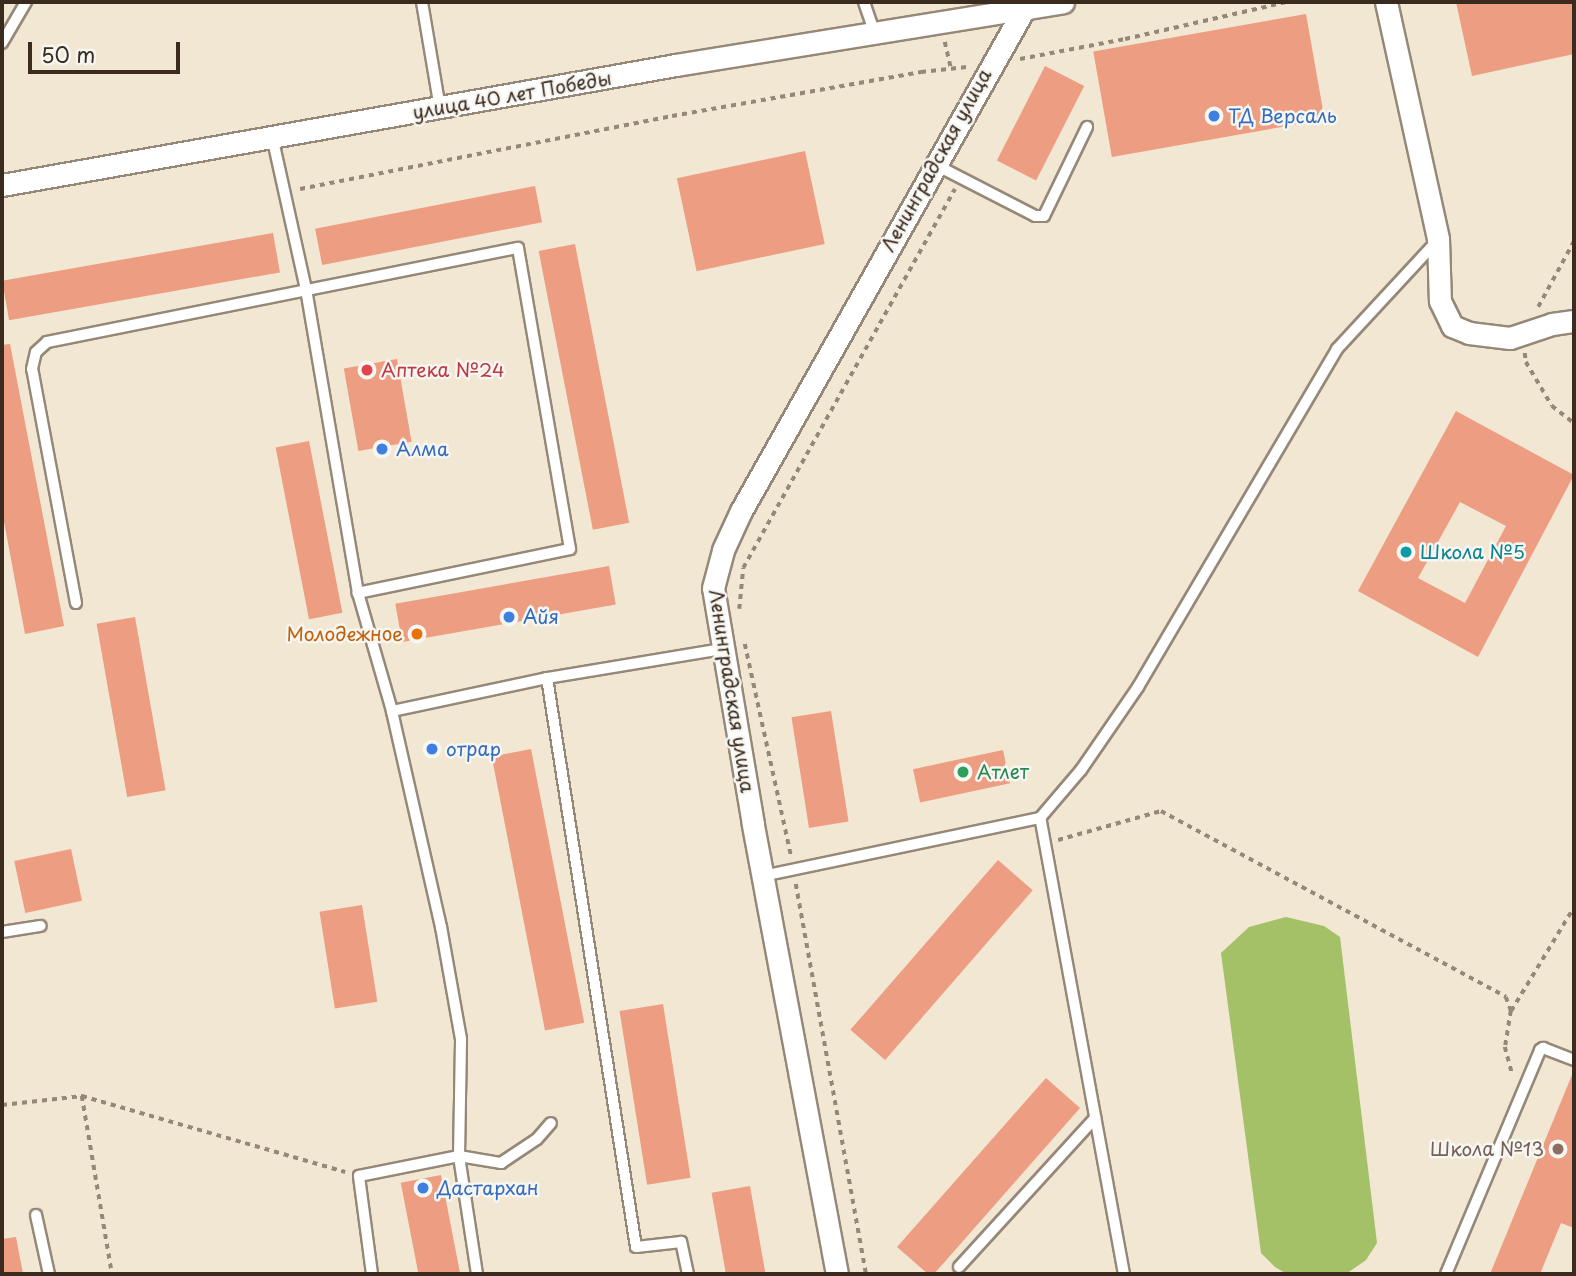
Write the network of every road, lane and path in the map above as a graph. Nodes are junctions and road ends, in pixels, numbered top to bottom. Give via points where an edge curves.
1 (26, 2) edge
2 (422, 2) edge
3 (864, 2) edge
4 (1063, 2) edge
5 (1286, 2) edge
6 (1386, 2) edge
7 (1025, 6) edge
8 (874, 32) junction
9 (2, 43) edge
10 (990, 65) junction
11 (440, 108) junction
12 (1087, 127) dead end
13 (272, 136) junction
14 (934, 164) junction
15 (961, 178) junction
16 (2, 185) edge
17 (284, 192) junction
18 (1438, 239) junction
19 (1574, 242) edge
20 (306, 289) junction
21 (1574, 321) edge
22 (1524, 333) junction
23 (1574, 423) edge
24 (358, 593) junction
25 (76, 603) dead end
26 (739, 615) dead end
27 (745, 641) dead end
28 (722, 649) junction
29 (547, 678) junction
30 (392, 711) junction
31 (1040, 818) junction
32 (1045, 844) junction
33 (794, 869) junction
34 (762, 876) junction
35 (1574, 907) edge
36 (41, 926) dead end
37 (2, 932) edge
38 (1511, 1011) junction
39 (1574, 1060) edge
40 (82, 1096) junction
41 (1520, 1098) junction
42 (2, 1105) edge
43 (1096, 1118) junction
44 (551, 1123) dead end
45 (459, 1156) junction
46 (359, 1176) junction
47 (36, 1216) dead end
48 (959, 1267) dead end
49 (49, 1274) edge
50 (112, 1274) edge
51 (372, 1274) edge
52 (477, 1274) edge
53 (688, 1274) edge
54 (837, 1274) edge
55 (866, 1274) edge
56 (1124, 1274) edge
57 (1446, 1274) edge

1 - 9 lane
2 - 11 lane
3 - 8 lane
4 - 7 street, улица 40 лет Победы
5 - 10 path
6 - 18 street
7 - 8 street, улица 40 лет Победы
7 - 10 street, Ленинградская улица
8 - 11 street, улица 40 лет Победы
10 - 14 street, Ленинградская улица
10 - 17 path via 921,72 672,116
11 - 13 street, улица 40 лет Победы
12 - 15 lane via 1044,216 1035,216
13 - 16 street, улица 40 лет Победы
13 - 17 lane
14 - 15 lane
14 - 28 street, Ленинградская улица via 723,550 713,588
15 - 26 path via 743,569
17 - 20 lane
18 - 22 street via 1440,301 1452,326 1510,338
18 - 31 lane via 1337,349 1138,687 1081,770
19 - 22 path
20 - 24 lane
20 - 24 lane via 518,248 570,549
20 - 25 lane via 47,342 36,352 32,369
21 - 22 street
22 - 23 path via 1526,362 1552,406
24 - 30 lane
27 - 33 path
28 - 29 lane
28 - 34 street, Ленинградская улица
29 - 30 lane
29 - 53 lane via 636,1247 681,1242
30 - 45 lane via 461,1039
31 - 32 lane
31 - 33 lane
32 - 38 path via 1161,811 1506,997
32 - 43 lane
33 - 34 lane
33 - 55 path
34 - 54 street, Ленинградская улица
35 - 38 path
36 - 37 lane
38 - 41 path via 1505,1047
39 - 41 lane via 1540,1050
40 - 42 path
40 - 46 path
40 - 50 path
41 - 57 lane
43 - 48 lane
43 - 56 lane
44 - 45 lane via 537,1139 501,1163
45 - 46 lane
45 - 52 lane
46 - 51 lane
47 - 49 lane

